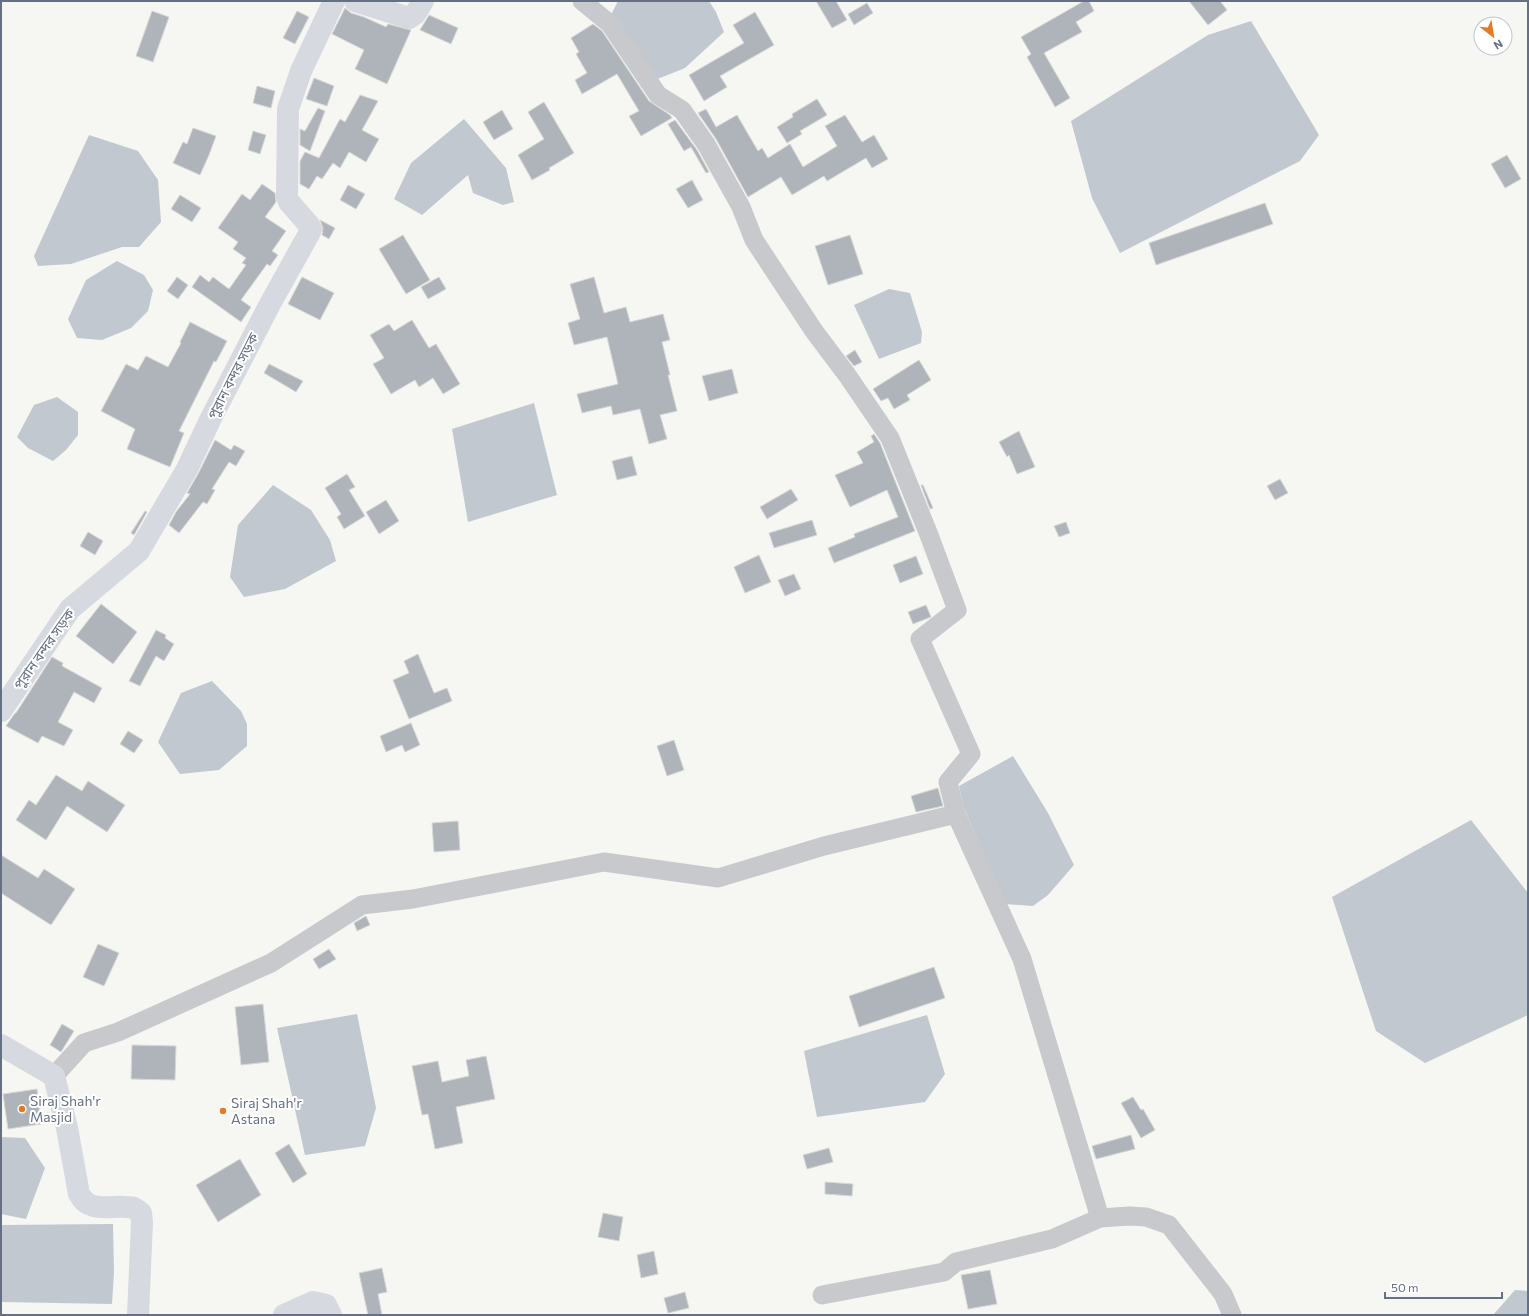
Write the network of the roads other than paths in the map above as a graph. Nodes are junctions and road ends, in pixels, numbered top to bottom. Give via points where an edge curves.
1 (334, 1) edge
2 (355, 1) edge
3 (423, 1) edge
4 (582, 1) edge
5 (1, 711) edge
6 (956, 814) junction
7 (1, 1045) edge
8 (54, 1076) junction
9 (1100, 1218) junction
10 (822, 1295) dead end
11 (138, 1315) edge
12 (284, 1315) edge
13 (331, 1315) edge
14 (1232, 1315) edge

1 - 5 street, পুরান বন্দর সড়ক via 301,71 288,110 287,197 309,225 310,232 256,331 187,469 139,551 70,609
2 - 3 street via 409,18 415,14
4 - 6 street via 610,24 658,95 682,110 706,144 741,207 754,240 890,438 957,610 920,639 971,754 948,782
6 - 8 street via 824,846 718,878 604,862 413,899 362,905 271,963 118,1032 84,1043
6 - 9 street via 1022,959
7 - 8 street
8 - 11 street via 79,1194 83,1201 91,1206 134,1208 141,1213
9 - 10 street via 1052,1239 956,1262 944,1272
9 - 14 street via 1146,1217 1169,1225 1223,1294
12 - 13 street via 313,1302 326,1305

